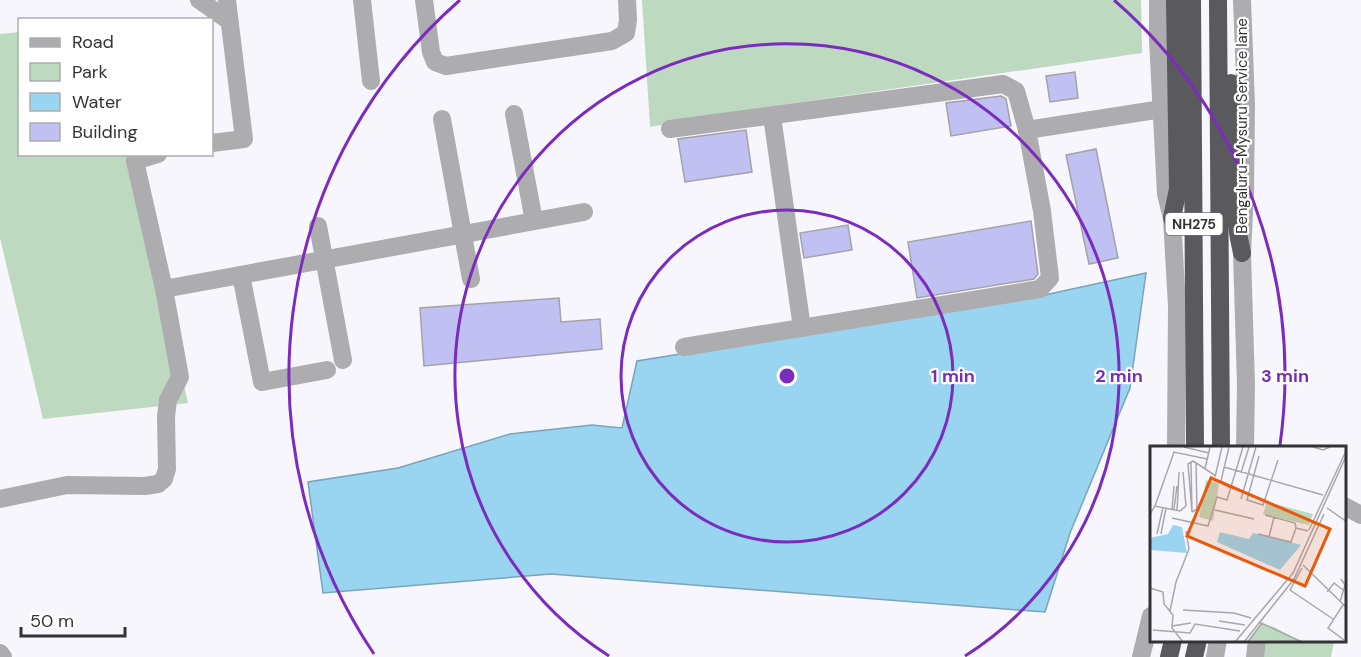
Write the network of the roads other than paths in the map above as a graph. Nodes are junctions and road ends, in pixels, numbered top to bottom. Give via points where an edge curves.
1 (200, 0) edge
2 (227, 0) edge
3 (362, 0) edge
4 (424, 0) edge
5 (627, 0) edge
6 (1158, 0) edge
7 (1175, 0) edge
8 (1192, 0) edge
9 (1218, 0) edge
10 (1229, 0) edge
11 (1242, 0) edge
12 (230, 21) junction
13 (371, 81) dead end
14 (1162, 110) junction
15 (514, 114) dead end
16 (772, 116) junction
17 (442, 119) dead end
18 (670, 129) dead end
19 (1027, 130) junction
20 (213, 143) edge
21 (151, 156) edge
22 (584, 212) dead end
23 (1172, 218) junction
24 (534, 221) junction
25 (318, 226) dead end
26 (463, 234) junction
27 (1242, 253) junction
28 (324, 260) junction
29 (241, 275) junction
30 (471, 279) dead end
31 (164, 289) junction
32 (802, 328) junction
33 (684, 347) dead end
34 (343, 360) dead end
35 (327, 370) dead end
36 (1176, 446) edge
37 (1195, 446) edge
38 (1221, 446) edge
39 (1245, 446) edge
40 (0, 499) edge
41 (1346, 508) edge
42 (1361, 515) edge
43 (1150, 622) edge
44 (1172, 642) edge
45 (1198, 642) edge
46 (1218, 642) edge
47 (1257, 642) edge
48 (0, 653) edge
49 (3, 657) edge
50 (1141, 657) edge
51 (1168, 657) edge
52 (1194, 657) edge
53 (1215, 657) edge
54 (1255, 657) edge

1 - 12 street
2 - 12 street
3 - 13 street
4 - 5 street via 431,52 435,62 446,66 612,41 626,33
6 - 14 street, NH275
7 - 23 highway, NH275 via 1178,189
8 - 37 highway, NH275
9 - 38 highway, NH275
10 - 27 highway, NH275 via 1233,190
11 - 27 street, Bengaluru-Mysuru Service lane / NH275
12 - 20 street via 244,139
14 - 19 street
14 - 23 street, NH275 via 1166,194
15 - 24 street
16 - 18 street
16 - 19 street via 1003,84 1016,91
16 - 32 street
17 - 26 street
19 - 32 street via 1050,278 1040,289
21 - 31 street via 135,161
22 - 24 street
23 - 36 street, NH275
24 - 26 street
25 - 28 street
26 - 28 street
26 - 30 street
27 - 39 street, NH275
28 - 29 street
28 - 34 street
29 - 31 street
29 - 35 street via 262,382
31 - 40 street via 180,377 168,400 164,478 159,484 145,486 67,485
32 - 33 street
41 - 42 street
43 - 50 street
44 - 51 highway
45 - 52 highway
46 - 53 street
47 - 54 street
48 - 49 street

